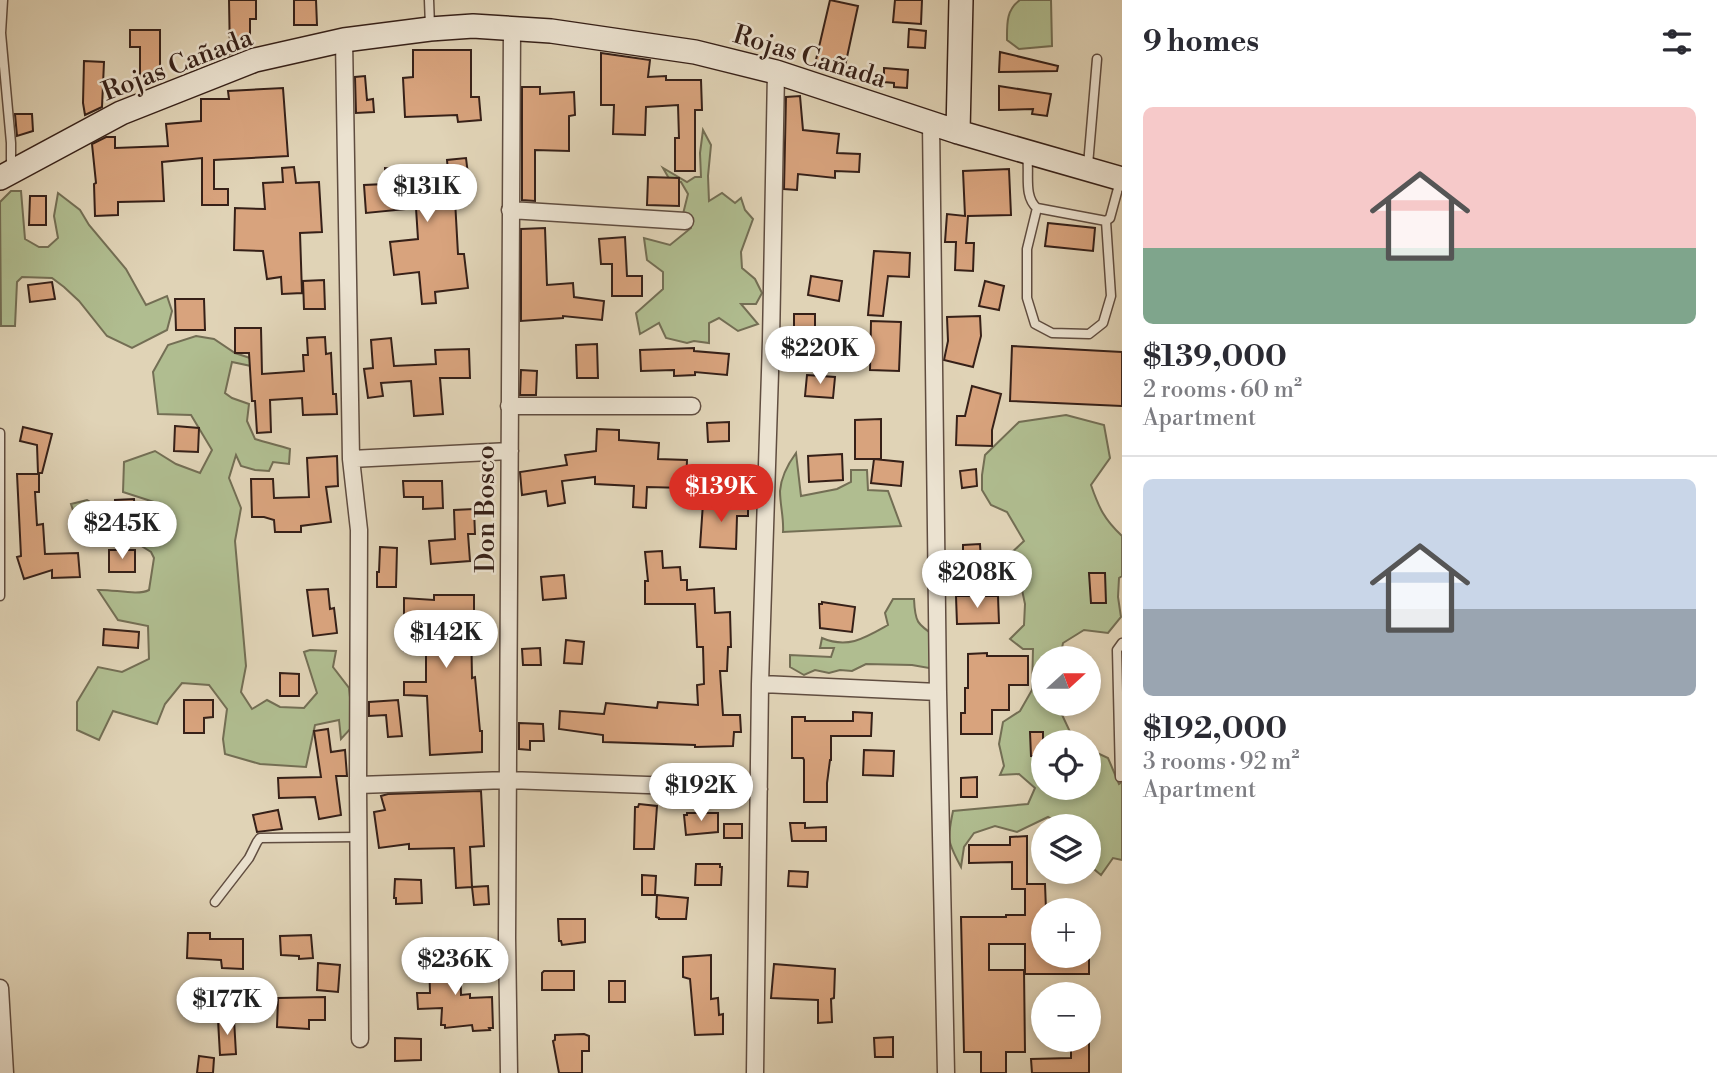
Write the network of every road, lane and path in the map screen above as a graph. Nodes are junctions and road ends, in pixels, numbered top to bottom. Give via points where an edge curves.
1 (3, 0) edge
2 (429, 0) edge
3 (961, 0) edge
4 (430, 29) junction
5 (512, 29) junction
6 (344, 40) junction
7 (1097, 59) dead end
8 (776, 72) junction
9 (931, 122) junction
10 (958, 132) junction
11 (1027, 152) junction
12 (1087, 168) junction
13 (6, 174) edge
14 (1121, 178) edge
15 (1037, 208) junction
16 (510, 210) junction
17 (685, 221) dead end
18 (1106, 221) junction
19 (509, 406) junction
20 (692, 407) dead end
21 (0, 433) edge
22 (510, 451) junction
23 (351, 459) junction
24 (0, 596) edge
25 (1122, 643) edge
26 (760, 684) junction
27 (938, 692) junction
28 (1120, 777) edge
29 (509, 780) junction
30 (358, 785) junction
31 (760, 789) junction
32 (358, 837) junction
33 (215, 902) dead end
34 (0, 988) edge
35 (360, 1039) dead end
36 (5, 1073) edge
37 (509, 1073) edge
38 (755, 1073) edge
39 (946, 1073) edge

1 - 13 lane via 1,33 11,143
2 - 4 lane
3 - 10 main road
4 - 5 main road, Rojas Cañada
4 - 6 main road, Rojas Cañada
5 - 8 main road, Rojas Cañada via 695,52
5 - 16 street, Don Bosco
6 - 13 main road, Rojas Cañada via 255,60 199,82 121,113
6 - 23 street
7 - 12 lane
8 - 9 main road, Rojas Cañada
8 - 26 street
9 - 10 main road, Rojas Cañada
9 - 27 street
10 - 11 main road, Rojas Cañada
11 - 12 main road, Rojas Cañada
11 - 15 lane via 1028,197
12 - 14 main road, Rojas Cañada
14 - 18 lane
15 - 18 lane
15 - 18 lane via 1027,250 1027,298 1035,324 1052,333 1089,334 1102,323 1111,296
16 - 17 street
16 - 19 street, Don Bosco
19 - 20 street
19 - 22 street, Don Bosco
21 - 24 lane
22 - 23 street
22 - 29 street, Don Bosco
23 - 30 street via 359,530
25 - 28 lane via 1117,650
26 - 27 street
26 - 31 street
27 - 39 street
29 - 30 street
29 - 31 street
29 - 37 street, Don Bosco
30 - 32 street
31 - 38 street
32 - 33 lane via 260,838
32 - 35 street
34 - 36 street

